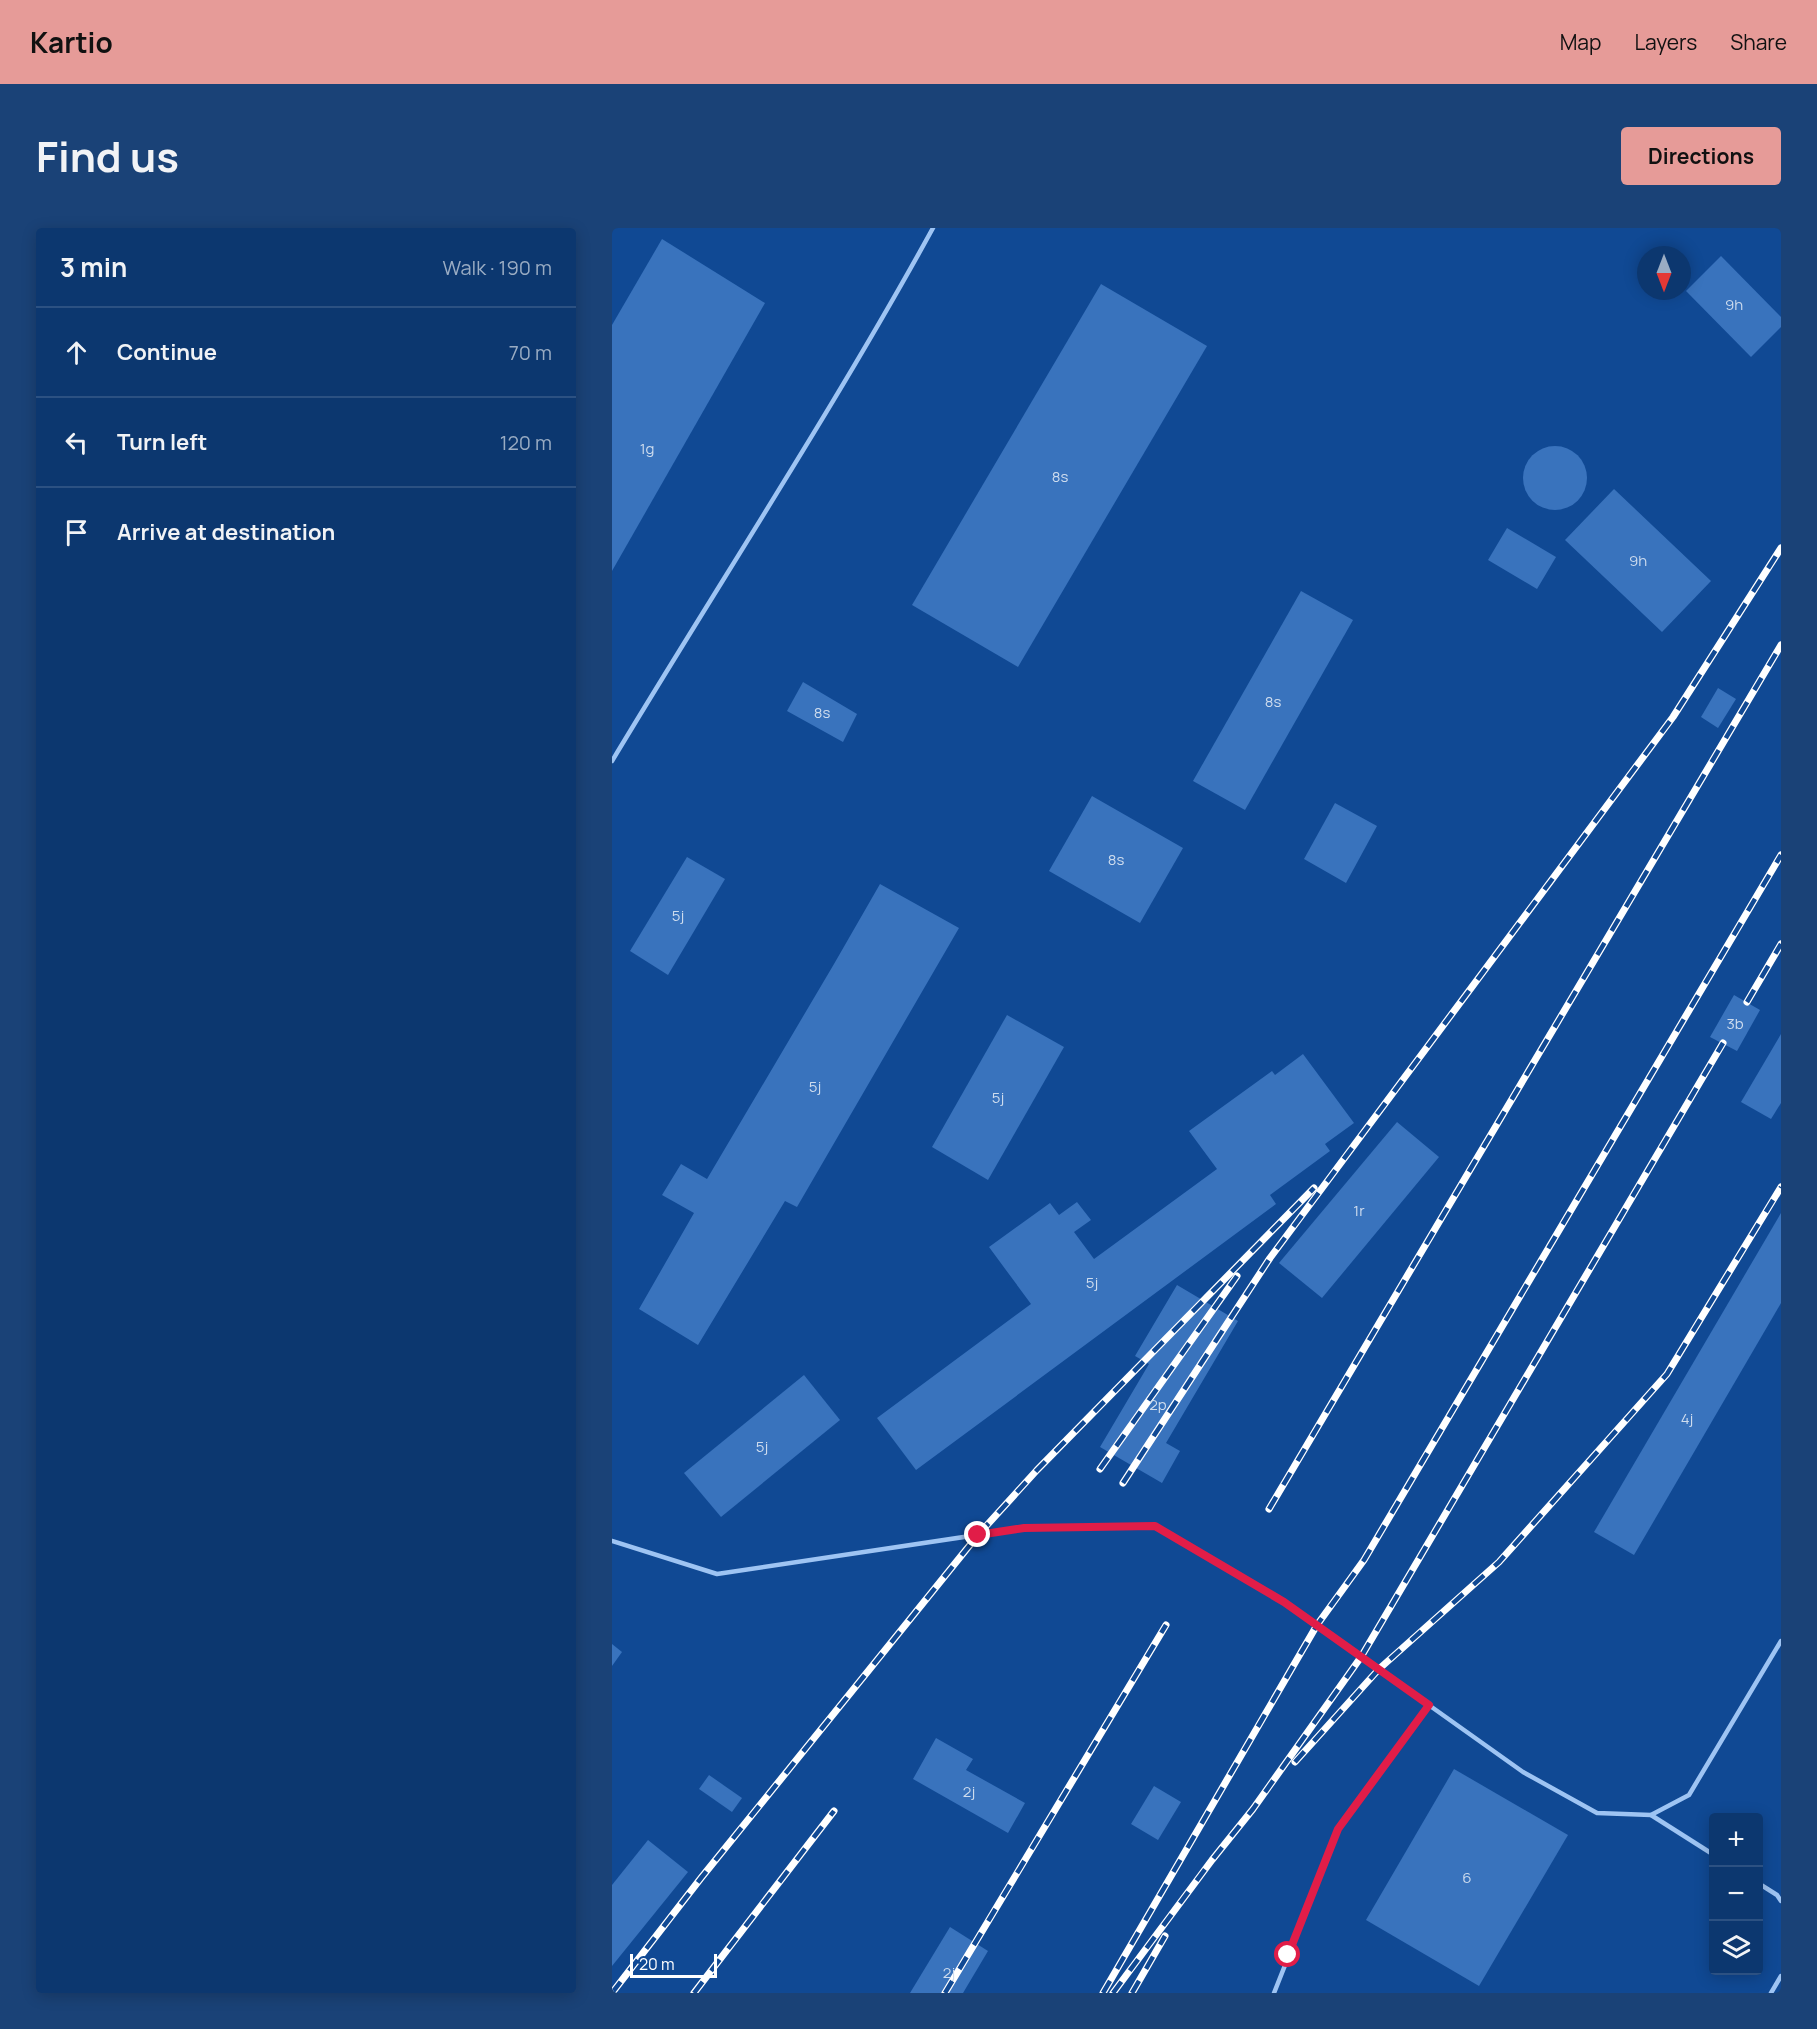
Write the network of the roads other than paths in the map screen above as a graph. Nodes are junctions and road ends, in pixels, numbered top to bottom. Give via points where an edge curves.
1 (933, 228) edge
2 (612, 761) edge
3 (612, 1540) edge
4 (1781, 1641) edge
5 (1429, 1705) junction
6 (1651, 1815) junction
7 (1709, 1852) edge
8 (1763, 1886) edge
9 (1781, 1901) edge
10 (1781, 1976) edge
11 (1274, 1993) edge
12 (1771, 1993) edge

1 - 2 lane
3 - 5 lane via 717,1574 1024,1528 1155,1526 1284,1602
4 - 6 lane via 1689,1795
5 - 6 lane via 1523,1772 1597,1813
5 - 11 lane via 1338,1829
6 - 7 lane
8 - 9 lane
10 - 12 lane

